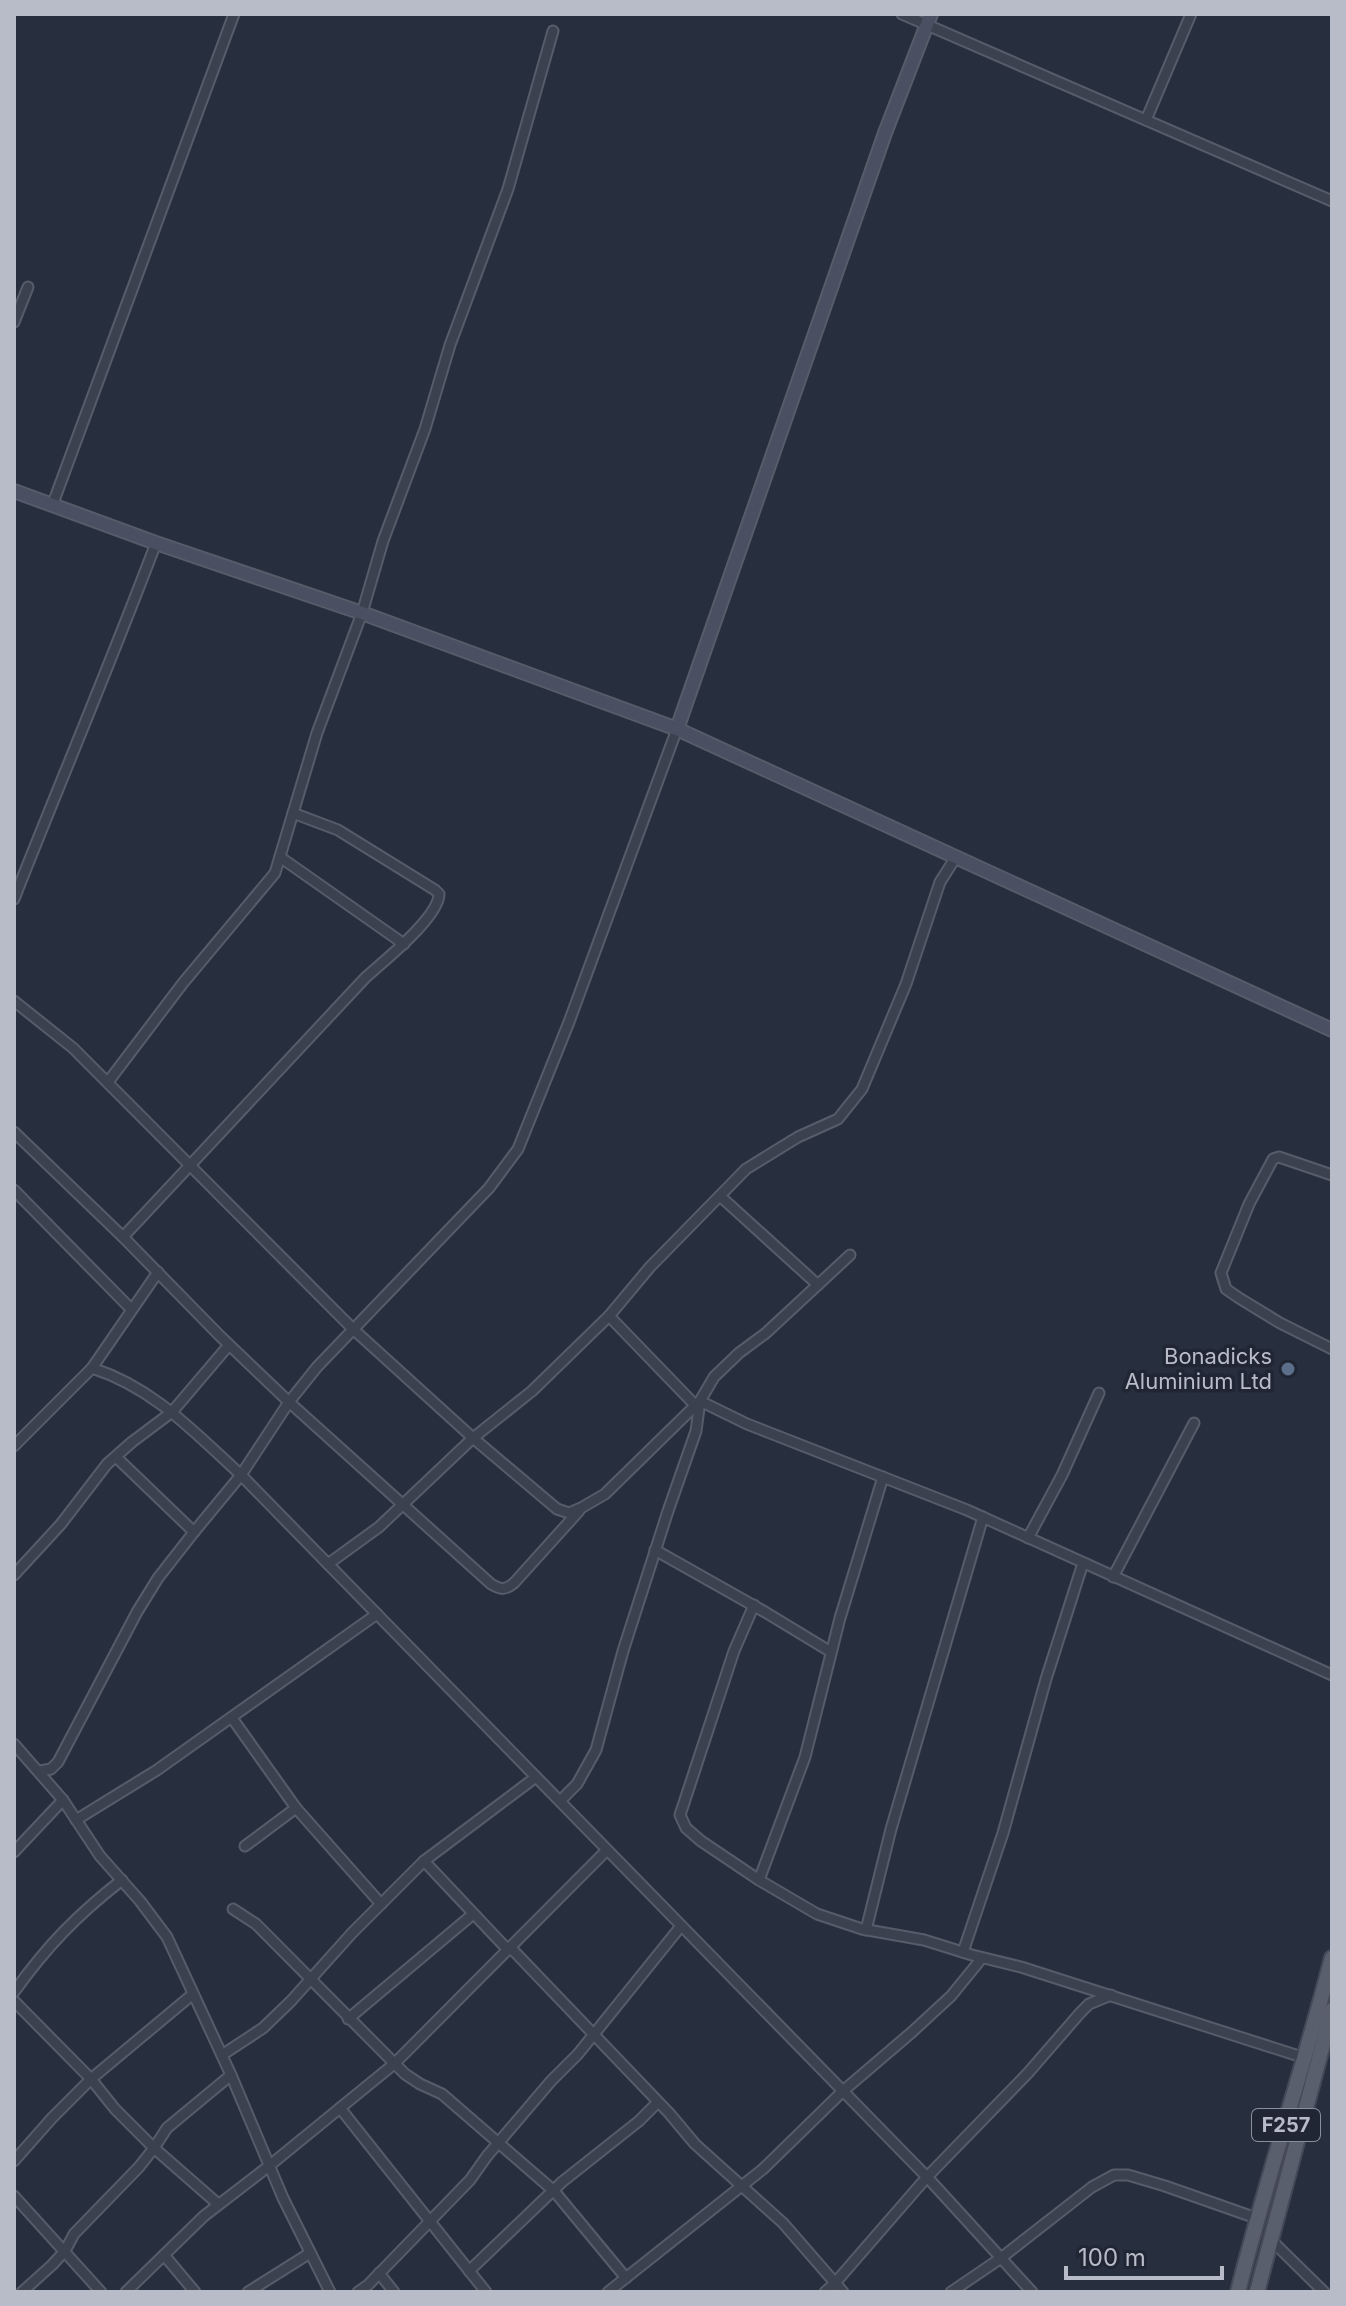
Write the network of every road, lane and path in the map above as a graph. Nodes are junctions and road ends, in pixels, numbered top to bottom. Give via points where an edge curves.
1 (234, 14) edge
2 (902, 14) edge
3 (1191, 14) edge
4 (929, 20) edge
5 (553, 31) dead end
6 (1146, 120) junction
7 (1332, 201) edge
8 (28, 287) dead end
9 (14, 322) edge
10 (14, 491) edge
11 (52, 506) junction
12 (156, 543) junction
13 (362, 613) junction
14 (677, 729) junction
15 (293, 813) junction
16 (280, 857) junction
17 (956, 857) junction
18 (14, 899) edge
19 (404, 944) junction
20 (14, 1001) edge
21 (1332, 1030) edge
22 (108, 1082) junction
23 (14, 1132) edge
24 (190, 1165) junction
25 (1332, 1175) edge
26 (14, 1190) edge
27 (720, 1196) junction
28 (123, 1237) junction
29 (850, 1255) dead end
30 (158, 1272) junction
31 (818, 1285) junction
32 (131, 1309) junction
33 (609, 1316) junction
34 (353, 1329) junction
35 (229, 1345) junction
36 (1332, 1349) edge
37 (92, 1368) junction
38 (1099, 1393) dead end
39 (289, 1402) junction
40 (698, 1403) junction
41 (172, 1412) junction
42 (1194, 1423) dead end
43 (473, 1438) junction
44 (14, 1446) edge
45 (116, 1457) junction
46 (241, 1475) junction
47 (883, 1477) junction
48 (403, 1505) junction
49 (581, 1508) junction
50 (983, 1517) junction
51 (194, 1532) junction
52 (1028, 1538) junction
53 (655, 1550) junction
54 (1083, 1563) junction
55 (328, 1564) junction
56 (14, 1575) edge
57 (1113, 1577) junction
58 (754, 1605) junction
59 (377, 1614) junction
60 (831, 1652) junction
61 (1332, 1675) edge
62 (232, 1718) junction
63 (14, 1744) edge
64 (40, 1771) junction
65 (536, 1777) junction
66 (63, 1800) junction
67 (560, 1801) junction
68 (296, 1808) junction
69 (76, 1820) junction
70 (245, 1846) dead end
71 (607, 1850) junction
72 (14, 1852) edge
73 (424, 1861) junction
74 (122, 1880) junction
75 (759, 1880) junction
76 (381, 1904) junction
77 (233, 1909) dead end
78 (472, 1915) junction
79 (681, 1926) junction
80 (866, 1930) junction
81 (509, 1949) junction
82 (963, 1952) junction
83 (982, 1958) junction
84 (1332, 1958) edge
85 (311, 1978) junction
86 (14, 1992) edge
87 (193, 1994) junction
88 (1111, 1995) junction
89 (1327, 1996) edge
90 (14, 2001) edge
91 (1332, 2010) edge
92 (348, 2019) junction
93 (593, 2036) junction
94 (222, 2055) junction
95 (1305, 2058) junction
96 (394, 2064) junction
97 (231, 2075) junction
98 (91, 2079) junction
99 (843, 2091) junction
100 (658, 2102) junction
101 (340, 2108) junction
102 (500, 2143) junction
103 (154, 2148) junction
104 (14, 2161) edge
105 (269, 2166) junction
106 (927, 2177) junction
107 (741, 2186) junction
108 (554, 2191) junction
109 (14, 2196) edge
110 (218, 2204) junction
111 (1256, 2218) junction
112 (429, 2221) junction
113 (1271, 2240) junction
114 (65, 2251) junction
115 (310, 2253) junction
116 (164, 2255) junction
117 (1001, 2258) junction
118 (469, 2271) junction
119 (379, 2273) junction
120 (626, 2278) junction
121 (835, 2283) junction
122 (22, 2292) edge
123 (101, 2292) edge
124 (126, 2292) edge
125 (195, 2292) edge
126 (248, 2292) edge
127 (330, 2292) edge
128 (358, 2292) edge
129 (394, 2292) edge
130 (486, 2292) edge
131 (608, 2292) edge
132 (825, 2292) edge
133 (843, 2292) edge
134 (951, 2292) edge
135 (1032, 2292) edge
136 (1238, 2292) edge
137 (1257, 2292) edge
138 (1324, 2292) edge

1 - 11 street
2 - 4 street
3 - 6 street
4 - 6 street
4 - 14 street
5 - 13 street via 508,189 450,345
6 - 7 street
8 - 9 street
10 - 11 street
11 - 12 street
12 - 13 street
12 - 18 street
13 - 14 street
13 - 15 street
14 - 17 street
14 - 34 street via 518,1149 489,1188
15 - 16 street
15 - 19 street via 338,830 439,894 439,903
16 - 19 street
16 - 22 street via 275,873
17 - 21 street
17 - 27 street via 940,882 906,984 862,1089 838,1119 746,1169
19 - 24 street via 366,977
20 - 22 street
22 - 24 street
23 - 28 street
24 - 28 street
24 - 34 street
25 - 36 street via 1273,1159 1221,1273 1226,1289 1239,1298
26 - 32 street
27 - 31 street
27 - 33 street
28 - 30 street
29 - 31 street
30 - 32 street
30 - 35 street
31 - 40 street via 714,1377
32 - 37 street
33 - 40 street
33 - 43 street via 532,1391
34 - 39 street
34 - 43 street
35 - 39 street
35 - 41 street
37 - 41 street via 118,1377
37 - 44 street
38 - 52 street
39 - 46 street
39 - 48 street
40 - 47 street
40 - 49 street via 605,1494
40 - 53 street via 696,1431
41 - 45 street
41 - 46 street
42 - 57 street
43 - 48 street
43 - 49 street via 557,1509 569,1513
45 - 51 street
45 - 56 street
46 - 51 street
46 - 55 street
47 - 50 street
47 - 60 street
48 - 49 street via 500,1589 514,1583
48 - 55 street
50 - 52 street
50 - 80 street
51 - 64 street via 137,1612 58,1762
52 - 54 street
53 - 58 street
53 - 67 street via 596,1750 577,1784
54 - 57 street
54 - 82 street
55 - 59 street
57 - 61 street
58 - 60 street
58 - 75 street via 680,1815 701,1841
59 - 62 street
59 - 65 street
60 - 75 street via 805,1757
62 - 68 street
62 - 69 street
63 - 64 street
64 - 66 street
65 - 67 street
65 - 73 street
66 - 69 street
66 - 72 street
67 - 71 street
68 - 70 street
68 - 76 street
69 - 74 street
71 - 79 street
71 - 81 street
73 - 76 street
73 - 78 street
74 - 86 street via 64,1930
74 - 87 street via 167,1937
75 - 80 street via 817,1914
76 - 85 street
77 - 85 street via 256,1924
78 - 81 street
78 - 92 street
79 - 93 street
79 - 99 street
80 - 82 street
81 - 93 street
81 - 96 street
82 - 83 street
83 - 88 street
83 - 99 street via 951,1996
84 - 89 main road, F257
85 - 92 street
85 - 94 street via 263,2028
87 - 94 street
87 - 98 street
88 - 95 street
88 - 106 street via 1089,2004
89 - 95 main road, F257
90 - 98 street
91 - 113 main road, F257
92 - 96 street
93 - 100 street
93 - 102 street
94 - 97 street
95 - 111 main road, F257
96 - 101 street
96 - 102 street via 442,2094
97 - 103 street via 167,2128
97 - 105 street
98 - 103 street
98 - 104 street
99 - 106 street
99 - 107 street
100 - 107 street
100 - 108 street
101 - 105 street
101 - 112 street
102 - 108 street
102 - 112 street
103 - 110 street
103 - 114 street via 74,2234
105 - 110 street
105 - 115 street
106 - 117 street
106 - 121 street
107 - 120 street
107 - 121 street via 783,2223
108 - 118 street
108 - 120 street
109 - 114 street
110 - 116 street
111 - 117 street via 1165,2186 1114,2175
111 - 136 main road, F257
112 - 118 street
112 - 119 street
113 - 137 main road, F257
113 - 138 street
114 - 122 street
114 - 123 street
115 - 126 street
115 - 127 street
116 - 124 street
116 - 125 street
117 - 134 street
117 - 135 street
118 - 130 street
119 - 128 street
119 - 129 street
120 - 131 street
121 - 132 street
121 - 133 street

